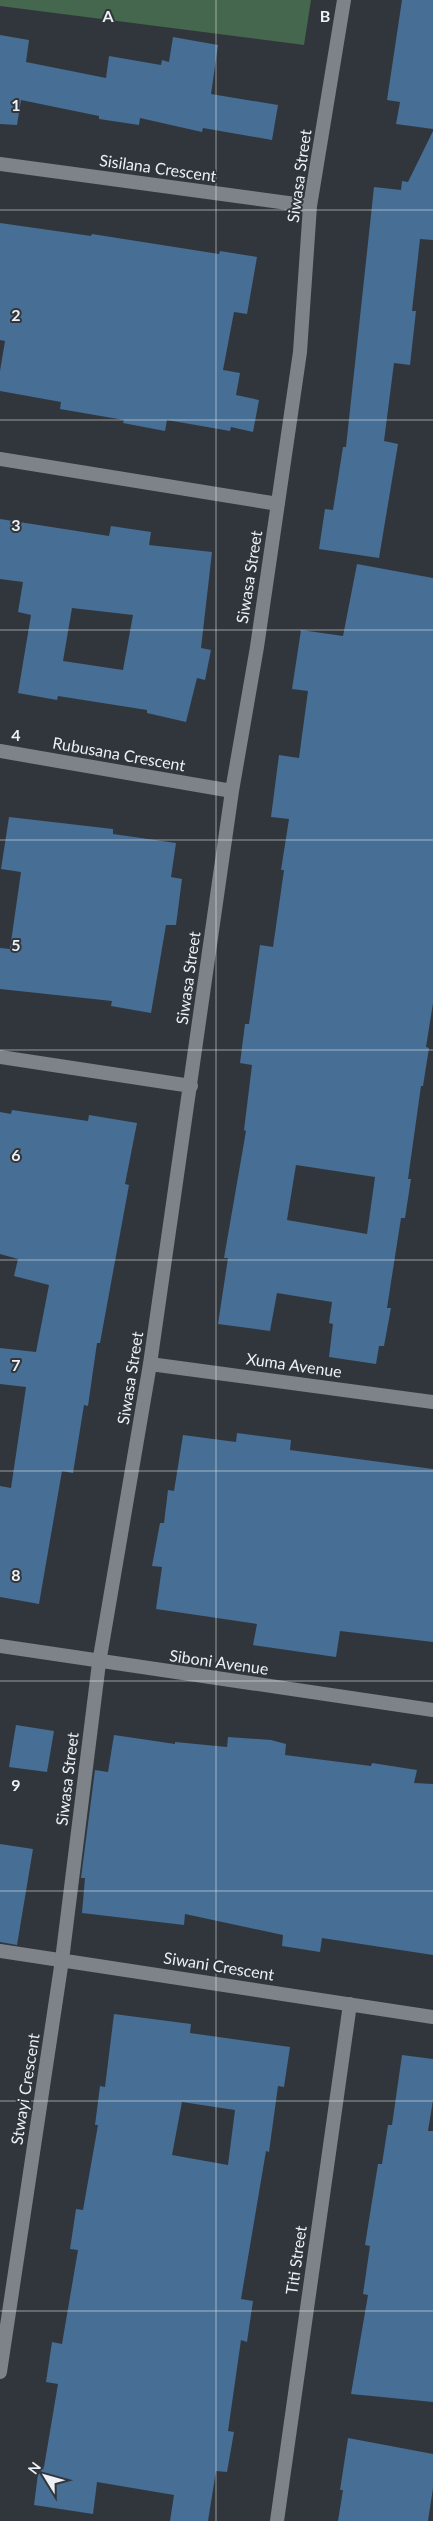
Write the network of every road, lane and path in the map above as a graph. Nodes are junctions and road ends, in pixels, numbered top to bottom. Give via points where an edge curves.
1 (344, 0) edge
2 (0, 164) edge
3 (310, 206) junction
4 (0, 459) edge
5 (278, 504) junction
6 (0, 751) edge
7 (232, 791) junction
8 (0, 1057) edge
9 (191, 1086) junction
10 (150, 1364) junction
11 (433, 1402) edge
12 (0, 1646) edge
13 (99, 1663) junction
14 (433, 1710) edge
15 (0, 1951) edge
16 (62, 1960) junction
17 (350, 2004) junction
18 (433, 2017) edge
19 (0, 2372) edge
20 (277, 2521) edge

1 - 3 street, Siwasa Street
2 - 3 street, Sisilana Crescent
3 - 5 street, Siwasa Street via 300,352
4 - 5 street
5 - 7 street, Siwasa Street
6 - 7 street, Rubusana Crescent
7 - 9 street, Siwasa Street
8 - 9 street
9 - 10 street, Siwasa Street
10 - 11 street, Xuma Avenue
10 - 13 street, Siwasa Street
12 - 13 street, Siboni Avenue
13 - 14 street, Siboni Avenue
13 - 16 street, Siwasa Street
15 - 16 street, Siwani Crescent
16 - 17 street, Siwani Crescent
16 - 19 street, Stwayi Crescent
17 - 18 street, Siwani Crescent
17 - 20 street, Titi Street

